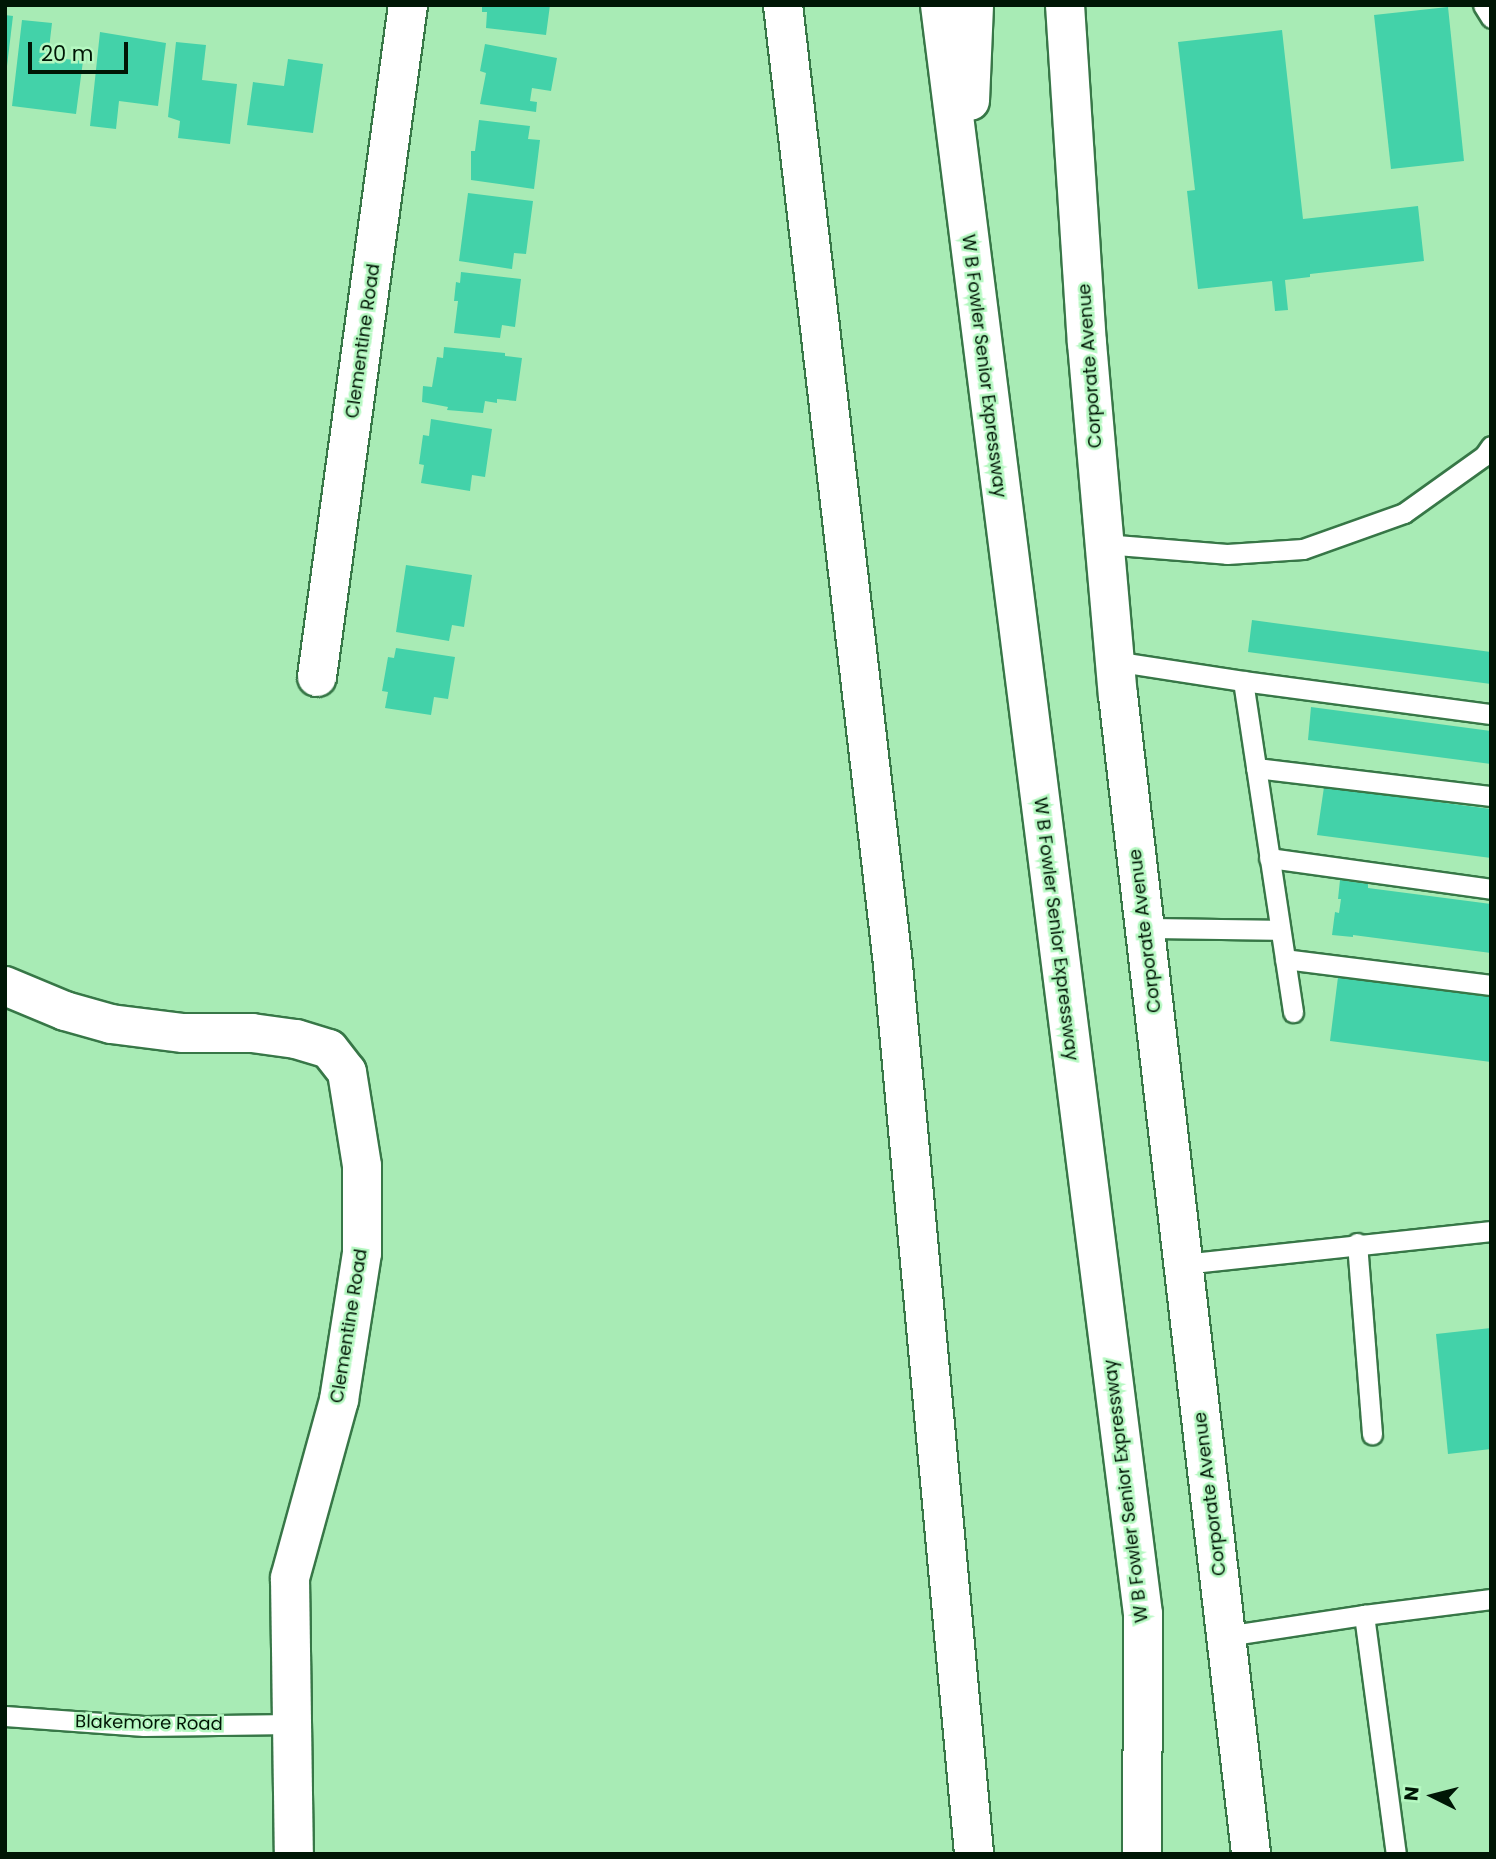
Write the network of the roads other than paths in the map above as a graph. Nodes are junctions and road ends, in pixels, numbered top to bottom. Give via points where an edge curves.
1 (408, 5) edge
2 (783, 5) edge
3 (940, 5) edge
4 (974, 5) edge
5 (1065, 5) edge
6 (1483, 5) edge
7 (1491, 18) edge
8 (964, 204) junction
9 (1491, 446) edge
10 (1104, 544) junction
11 (1114, 661) junction
12 (317, 677) dead end
13 (1243, 681) junction
14 (1491, 714) edge
15 (1256, 768) junction
16 (1491, 796) edge
17 (1269, 859) junction
18 (1491, 889) edge
19 (1144, 928) junction
20 (1280, 930) junction
21 (1285, 959) junction
22 (1491, 985) edge
23 (5, 986) edge
24 (1293, 1012) dead end
25 (1491, 1231) edge
26 (1357, 1243) junction
27 (1183, 1264) junction
28 (1372, 1434) dead end
29 (1491, 1600) edge
30 (1143, 1614) junction
31 (1364, 1615) junction
32 (1226, 1636) junction
33 (5, 1716) edge
34 (292, 1724) junction
35 (294, 1854) edge
36 (974, 1854) edge
37 (1142, 1854) edge
38 (1168, 1854) edge
39 (1251, 1854) edge
40 (1396, 1854) edge

1 - 12 main road, Clementine Road
2 - 36 main road via 893,965
3 - 8 main road, W B Fowler Senior Expressway
4 - 8 main road
5 - 10 main road, Corporate Avenue
6 - 7 lane
8 - 30 main road, W B Fowler Senior Expressway
9 - 10 lane via 1484,456 1404,513 1303,549 1227,554
10 - 11 main road, Corporate Avenue
11 - 13 lane
11 - 19 main road, Corporate Avenue
13 - 14 lane
13 - 15 lane
15 - 16 lane
15 - 17 lane
17 - 18 lane
17 - 20 lane
19 - 20 lane
19 - 27 main road, Corporate Avenue
20 - 21 lane
21 - 22 lane
21 - 24 lane
23 - 34 main road, Clementine Road via 111,1024 296,1039 329,1049 347,1072 362,1166 362,1253 339,1400 290,1578
25 - 26 lane
26 - 27 lane
26 - 28 lane
27 - 32 main road, Corporate Avenue
29 - 31 lane
30 - 37 main road, W B Fowler Senior Expressway
30 - 38 main road
31 - 32 lane
31 - 40 lane
32 - 39 main road, Corporate Avenue
33 - 34 lane, Blakemore Road via 145,1726
34 - 35 main road, Clementine Road

